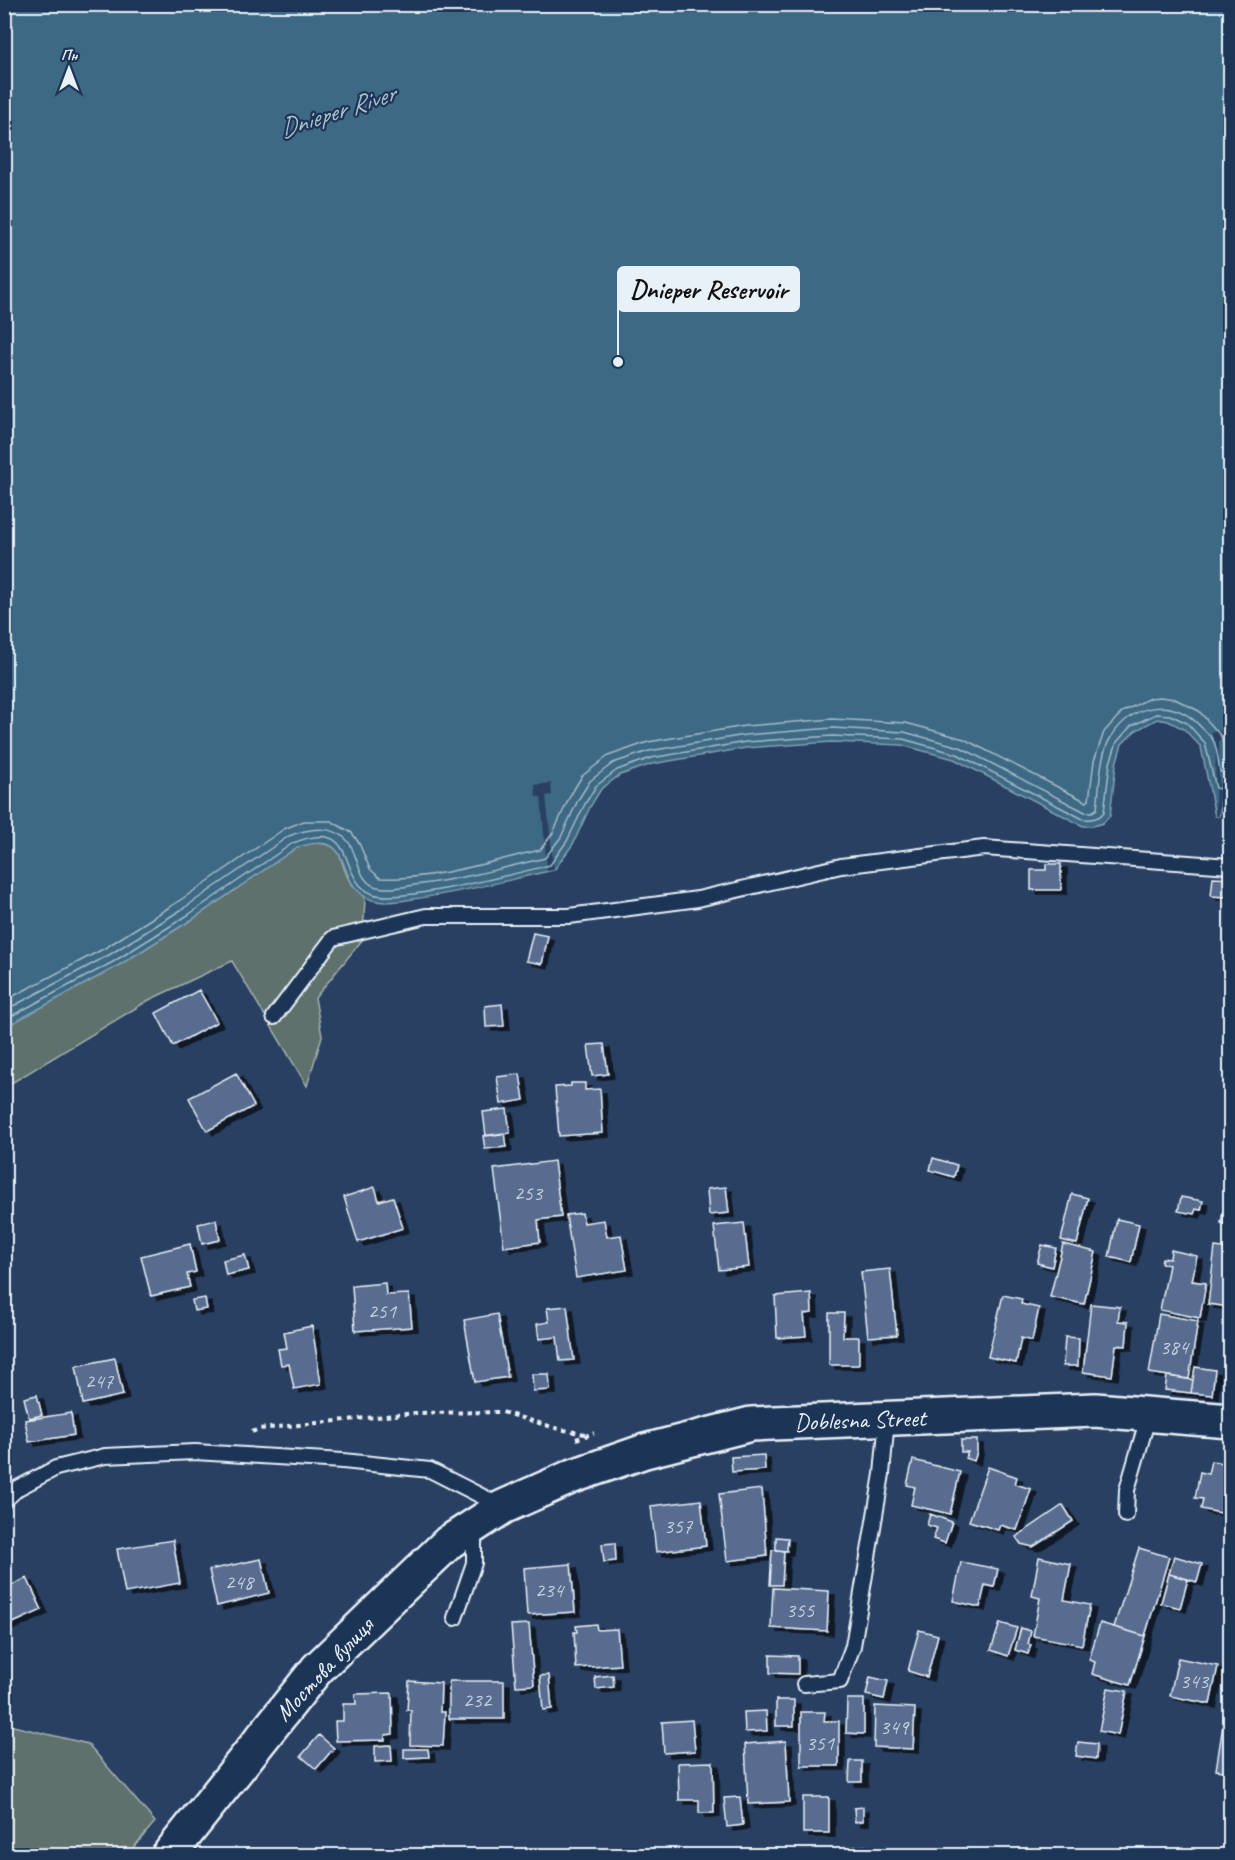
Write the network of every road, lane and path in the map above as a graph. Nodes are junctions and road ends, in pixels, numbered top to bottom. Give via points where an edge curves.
1 (1230, 866) edge
2 (274, 1017) dead end
3 (1149, 1414) junction
4 (887, 1419) junction
5 (1230, 1421) edge
6 (249, 1433) dead end
7 (586, 1434) dead end
8 (11, 1488) edge
9 (4, 1501) edge
10 (503, 1507) junction
11 (1126, 1515) dead end
12 (474, 1526) junction
13 (455, 1618) dead end
14 (804, 1684) dead end
15 (179, 1851) edge

1 - 2 lane via 984,848 841,866 698,899 569,916 426,916 333,938
3 - 4 street, Doblesna Street via 1095,1410
3 - 5 street, Doblesna Street
3 - 11 lane via 1127,1490
4 - 10 street, Doblesna Street via 751,1424 645,1451 573,1476
4 - 14 lane via 882,1474 853,1646 840,1681
6 - 7 path via 415,1413 502,1412
8 - 9 lane
8 - 10 lane via 56,1468 105,1456 195,1452 430,1470
10 - 12 street, Мостова вулиця
12 - 13 lane via 474,1563
12 - 15 street, Мостова вулиця via 449,1542 317,1670

